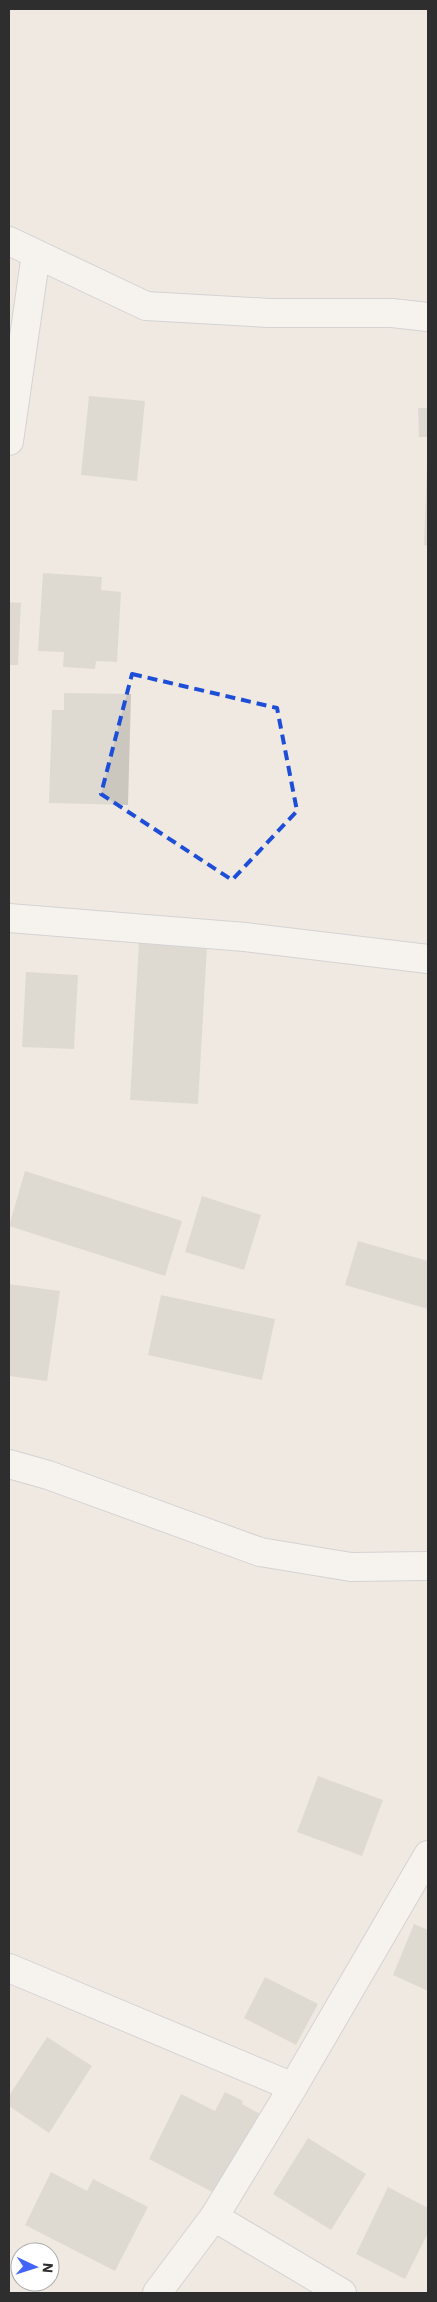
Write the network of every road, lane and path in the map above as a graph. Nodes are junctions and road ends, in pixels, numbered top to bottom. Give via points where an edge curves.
1 (9, 241) edge
2 (36, 254) junction
3 (428, 317) edge
4 (9, 441) edge
5 (9, 918) edge
6 (428, 959) edge
7 (9, 1464) edge
8 (428, 1566) edge
9 (428, 1855) edge
10 (9, 1968) edge
11 (293, 2087) junction
12 (214, 2217) junction
13 (157, 2293) edge
14 (342, 2293) edge

1 - 2 street
2 - 3 street via 146,306 269,314 392,313
2 - 4 street
5 - 6 street via 245,937
7 - 8 street via 48,1475 260,1552 351,1567
9 - 11 street
10 - 11 street
11 - 12 street
12 - 13 street
12 - 14 street

